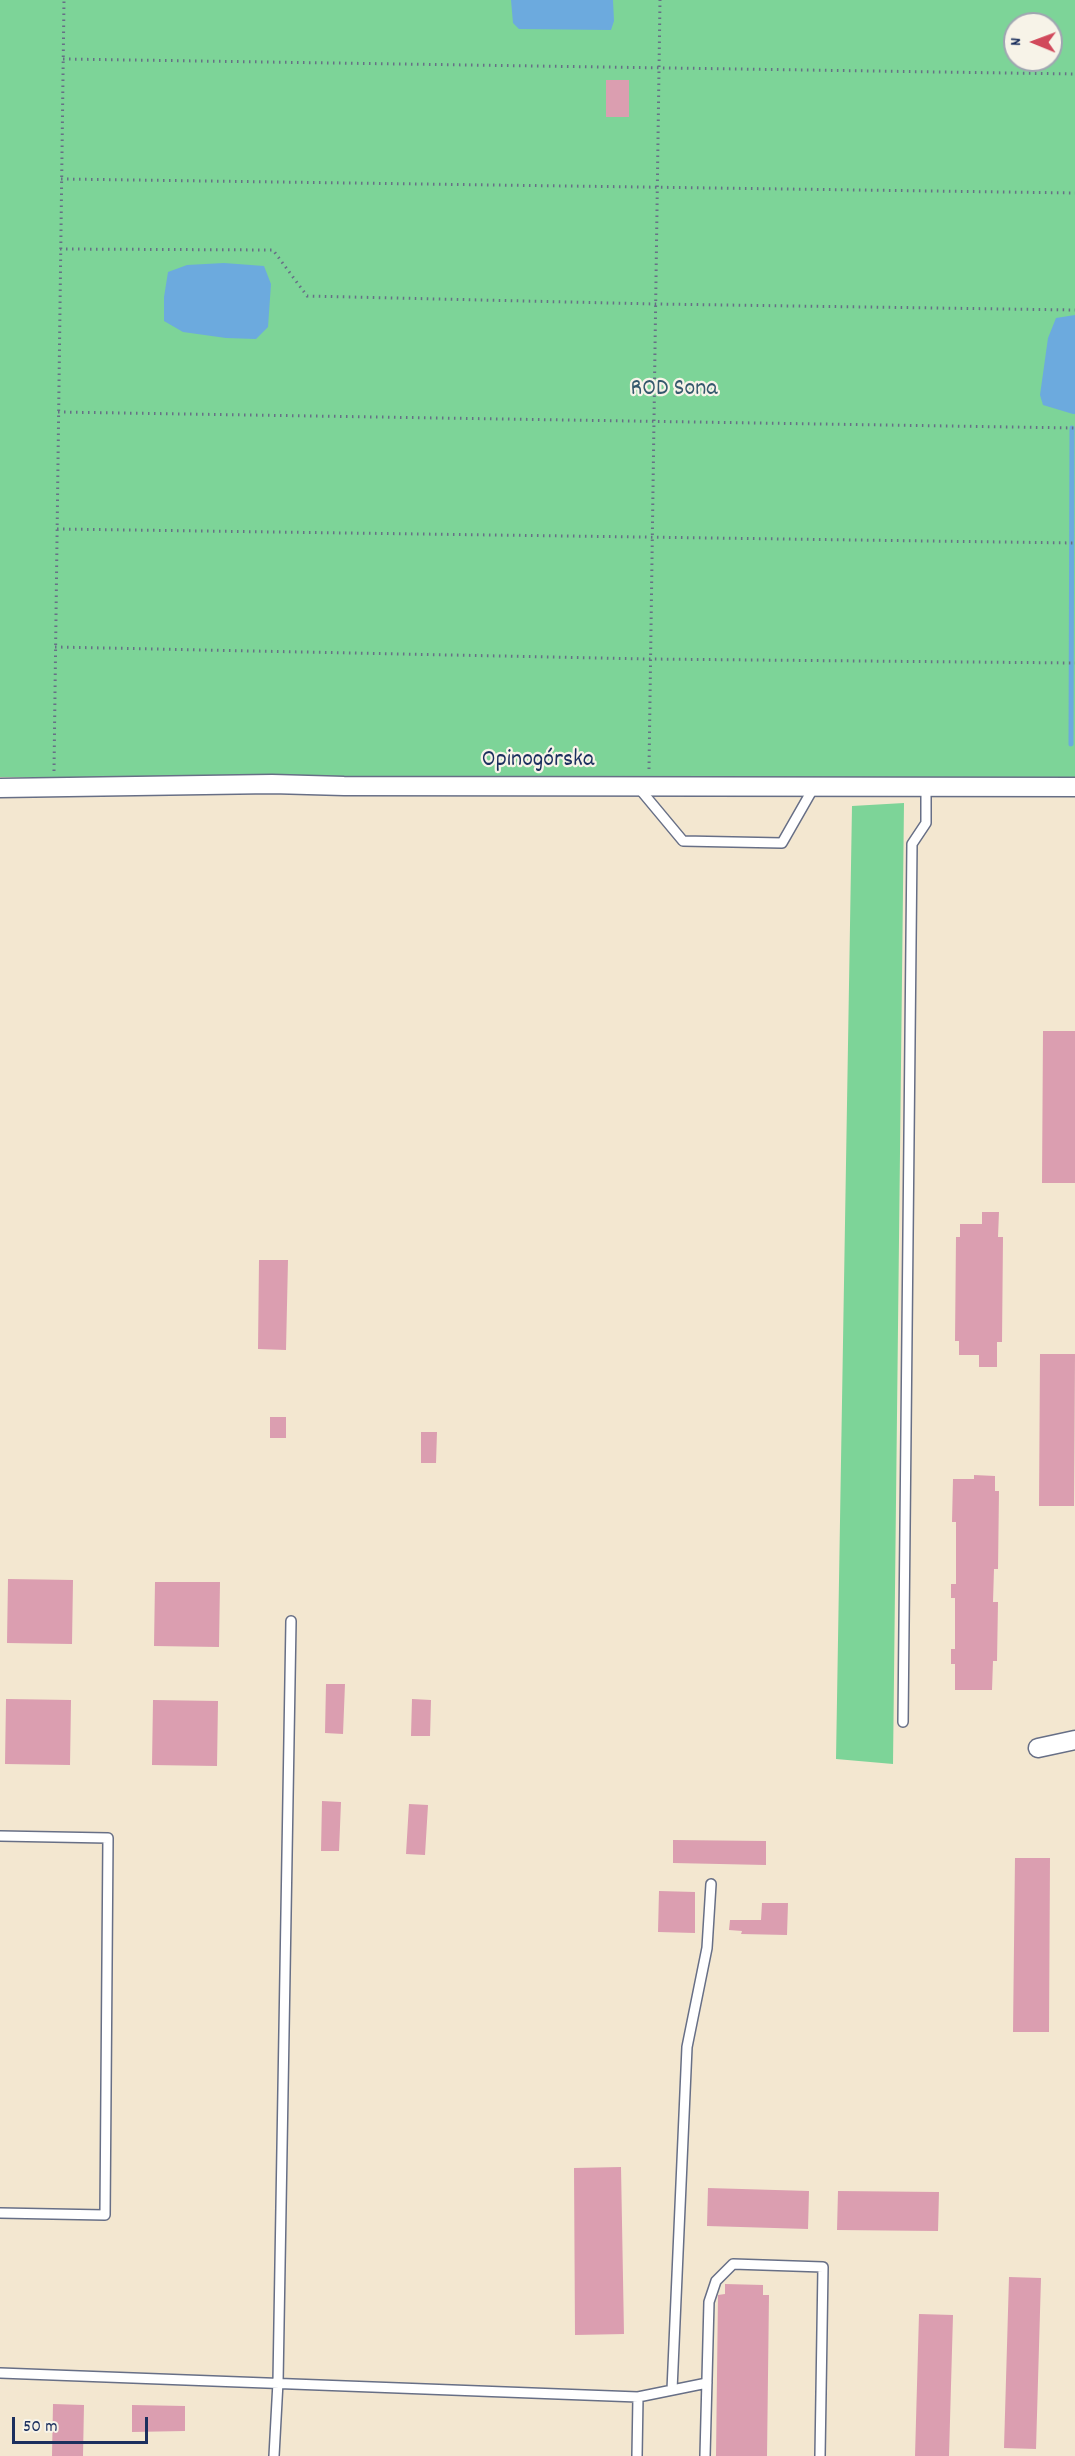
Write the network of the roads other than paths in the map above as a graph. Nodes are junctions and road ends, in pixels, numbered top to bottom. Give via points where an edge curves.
1 (644, 787) junction
2 (814, 787) junction
3 (926, 787) junction
4 (0, 788) edge
5 (1075, 788) edge
6 (291, 1622) dead end
7 (903, 1722) dead end
8 (1075, 1740) edge
9 (1038, 1748) dead end
10 (0, 1836) edge
11 (711, 1884) dead end
12 (0, 2213) edge
13 (0, 2373) edge
14 (278, 2382) junction
15 (706, 2383) junction
16 (672, 2390) junction
17 (638, 2397) junction
18 (274, 2456) edge
19 (637, 2456) edge
20 (705, 2456) edge
21 (820, 2456) edge

1 - 2 street, Opinogórska
1 - 2 lane via 683,841 782,843
1 - 4 street, Opinogórska via 261,784
2 - 3 street, Opinogórska
3 - 5 street, Opinogórska
3 - 7 lane via 926,823 912,844
6 - 14 lane
8 - 9 street
10 - 12 lane via 108,1838 108,1849 105,2215
11 - 16 lane via 707,1948 687,2047
13 - 14 lane
14 - 17 lane
14 - 18 lane
15 - 16 lane
15 - 20 lane
15 - 21 lane via 709,2302 716,2281 733,2264 823,2267
16 - 17 lane
17 - 19 lane

